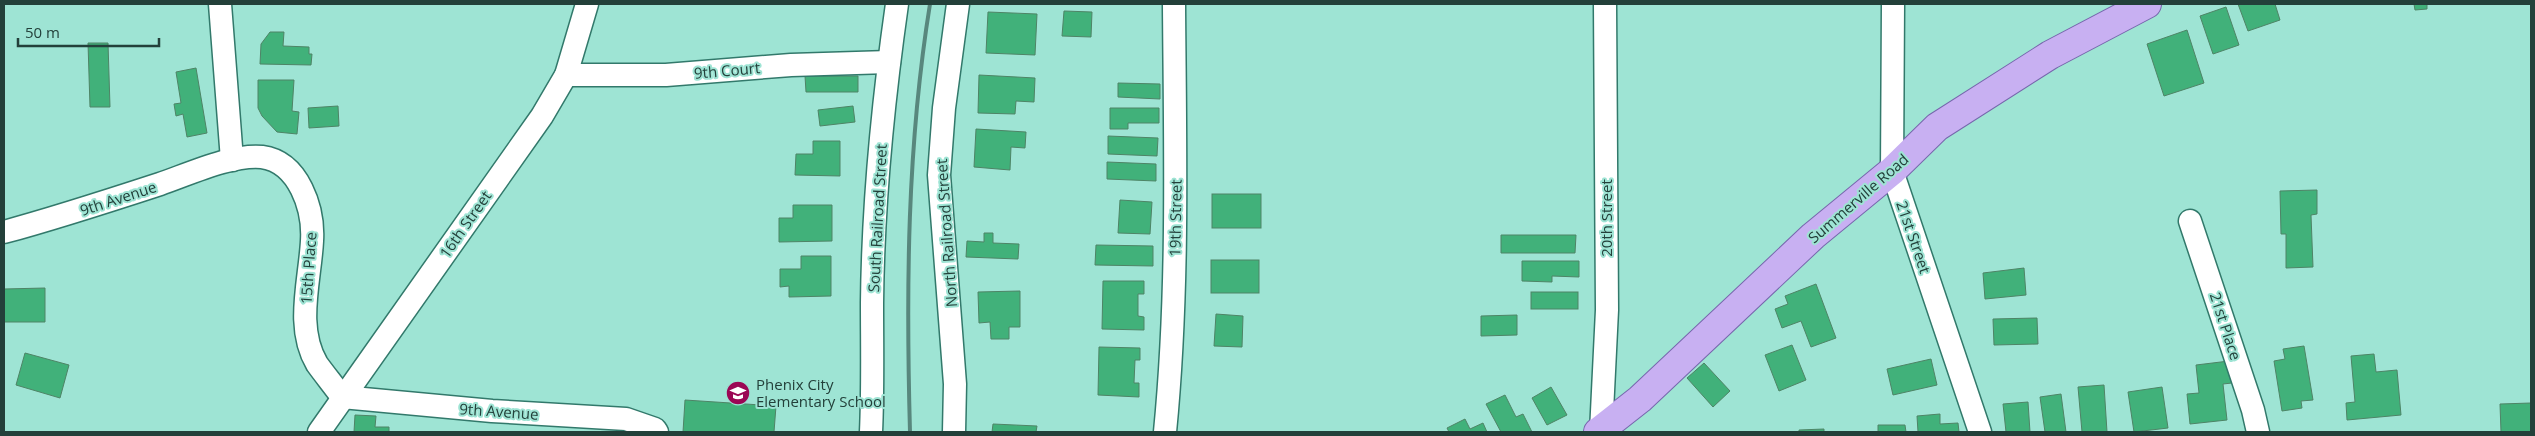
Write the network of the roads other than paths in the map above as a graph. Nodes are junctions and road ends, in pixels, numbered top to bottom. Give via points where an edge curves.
1 (220, 4) edge
2 (587, 4) edge
3 (896, 4) edge
4 (958, 4) edge
5 (1174, 4) edge
6 (1604, 4) edge
7 (1893, 4) edge
8 (2147, 4) edge
9 (889, 62) junction
10 (566, 75) junction
11 (232, 160) junction
12 (1892, 170) junction
13 (2190, 222) dead end
14 (4, 232) edge
15 (342, 397) junction
16 (656, 430) edge
17 (1600, 431) edge
18 (319, 432) edge
19 (872, 432) edge
20 (954, 432) edge
21 (1165, 432) edge
22 (1980, 432) edge
23 (2258, 432) edge

1 - 11 street
2 - 10 street, 16th Street
3 - 9 street, South Railroad Street
4 - 20 street, North Railroad Street via 939,175 954,365
5 - 21 street, 19th Street via 1176,199
6 - 17 street, 20th Street via 1607,310
7 - 12 street, 21st Street
8 - 12 main road, Summerville Road via 2050,55 1993,90 1937,127
9 - 10 street, 9th Court via 791,65 666,75
9 - 19 street, South Railroad Street via 872,302
10 - 15 street, 16th Street via 504,170
11 - 14 street, 9th Avenue
11 - 15 street, 15th Place via 263,157 286,167 302,187 309,209 312,238 305,319 308,342 317,363
12 - 17 main road, Summerville Road via 1813,236 1640,399
12 - 22 street, 21st Street
13 - 23 street, 21st Place
15 - 16 street, 9th Avenue via 626,419
15 - 18 street, 16th Street

